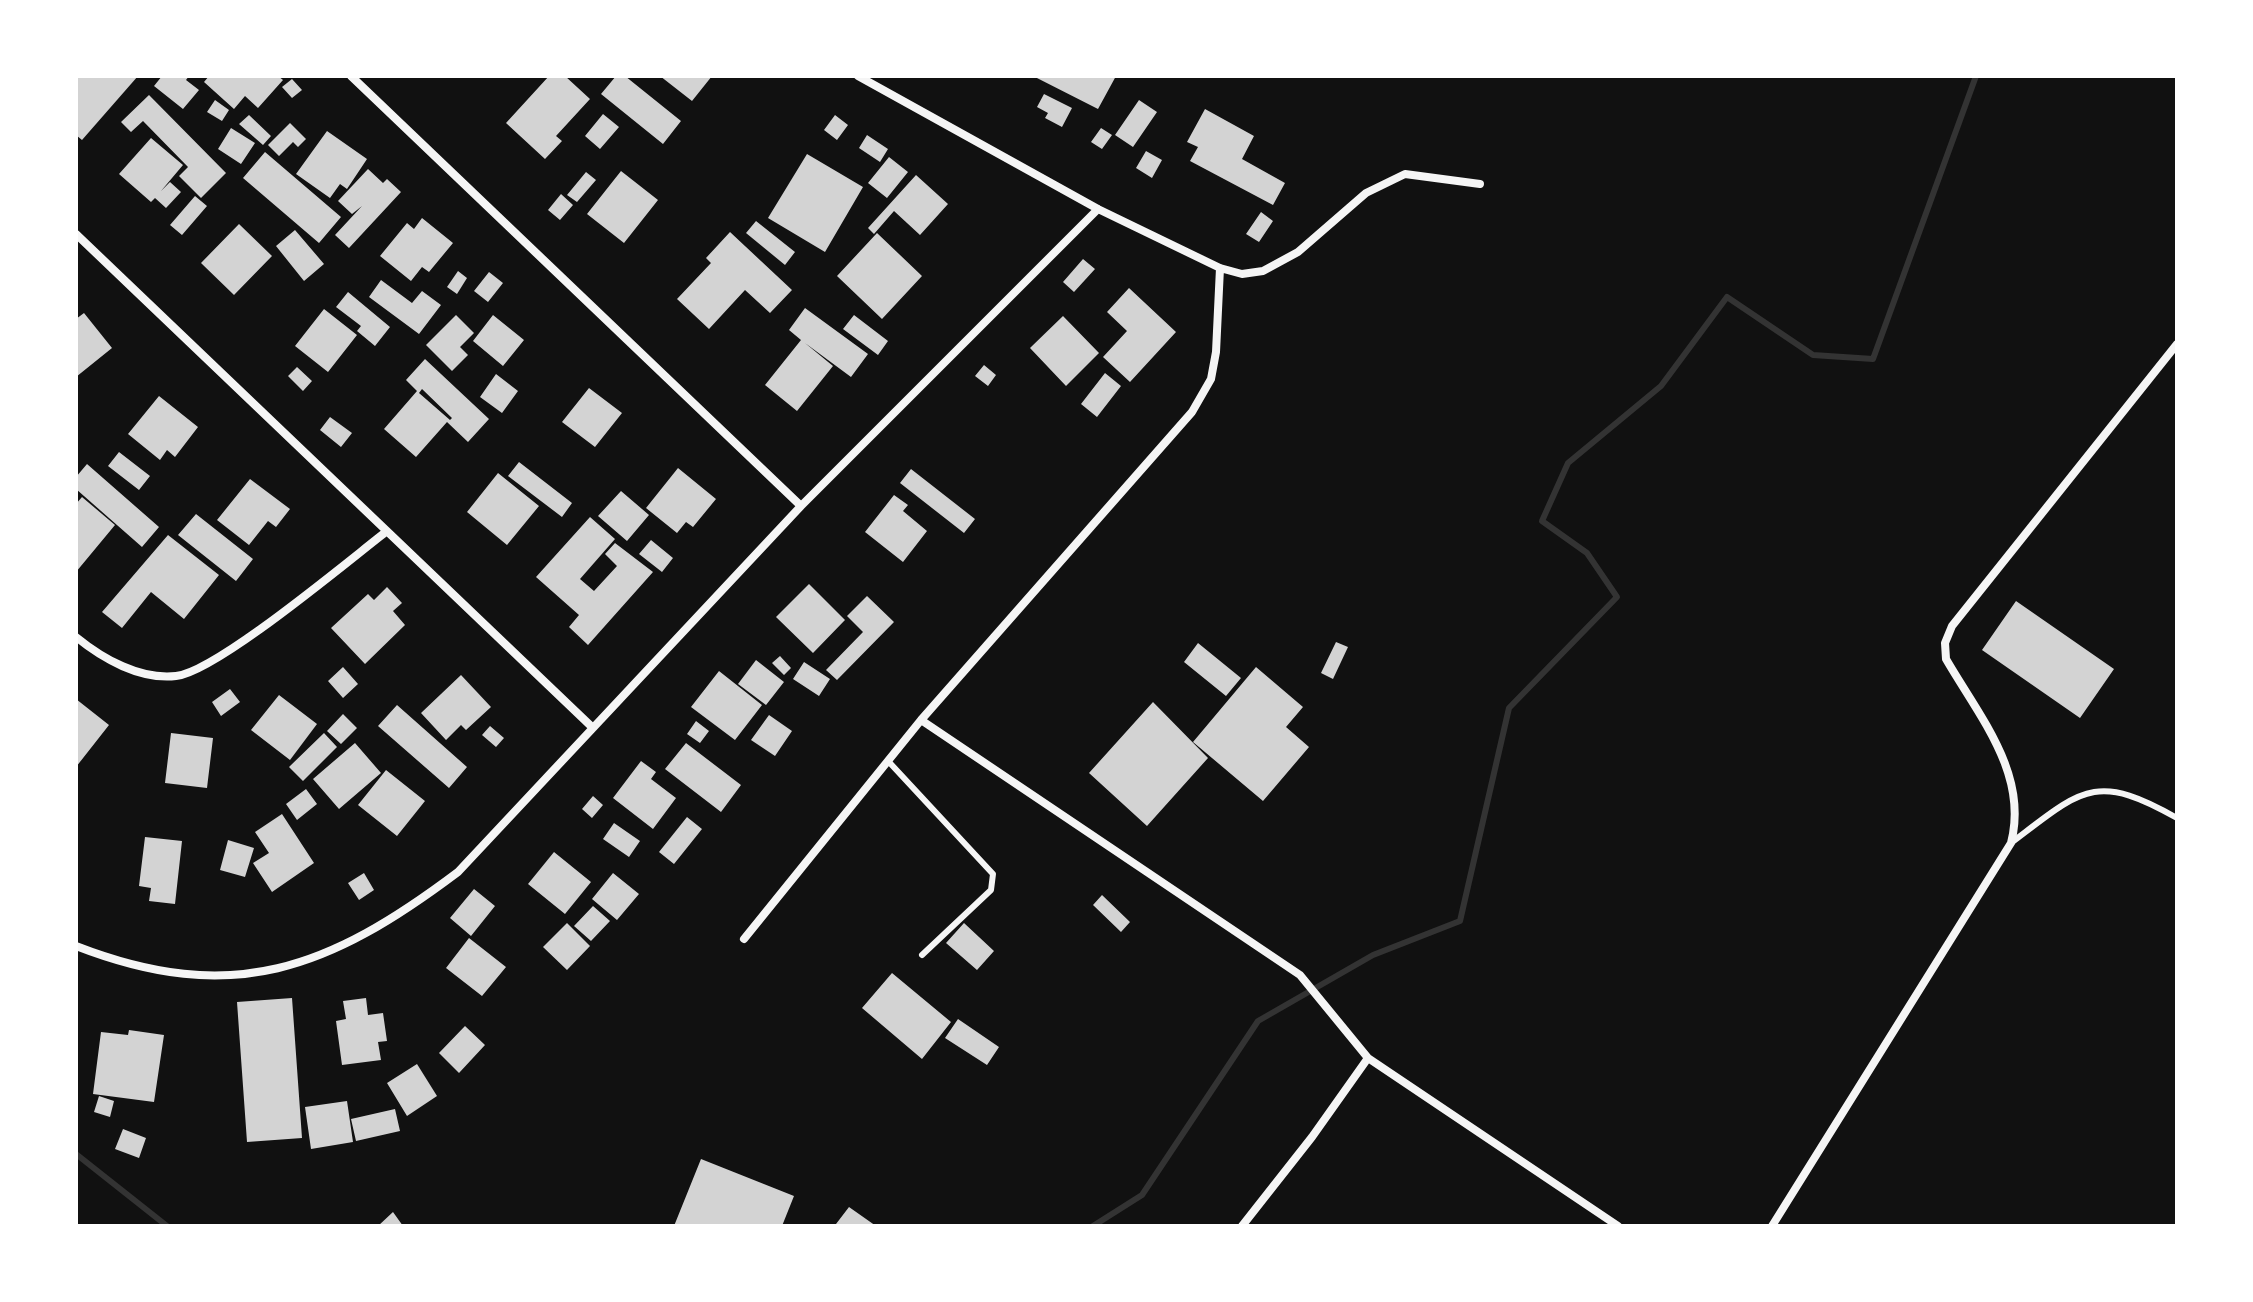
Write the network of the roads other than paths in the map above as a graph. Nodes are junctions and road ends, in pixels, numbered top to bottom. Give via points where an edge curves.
1 (351, 76) edge
2 (858, 76) edge
3 (1480, 184) dead end
4 (1098, 209) junction
5 (76, 234) edge
6 (1220, 268) junction
7 (2177, 344) edge
8 (801, 506) junction
9 (387, 531) junction
10 (76, 637) edge
11 (921, 720) junction
12 (593, 728) junction
13 (889, 762) junction
14 (2177, 818) edge
15 (2011, 843) junction
16 (744, 939) dead end
17 (76, 946) edge
18 (922, 955) dead end
19 (1368, 1058) junction
20 (1242, 1226) edge
21 (1618, 1226) edge
22 (1772, 1226) edge

1 - 8 street
2 - 4 street
3 - 6 street via 1405,174 1366,193 1298,252 1263,271 1242,274
4 - 6 street
4 - 8 street
5 - 9 street
6 - 11 street via 1211,379 1192,412
7 - 15 street via 1958,618 1945,643 1946,659 2007,764 2017,800
8 - 12 street
9 - 10 street via 228,652 178,677 138,674
9 - 12 street
11 - 13 street
11 - 19 street via 1300,975
12 - 17 street via 458,872 401,915 334,951 270,972 210,976 172,975
13 - 16 street
13 - 18 lane via 993,874 991,890
14 - 15 lane via 2119,790 2094,791 2062,804
15 - 22 street
19 - 20 street
19 - 21 street

